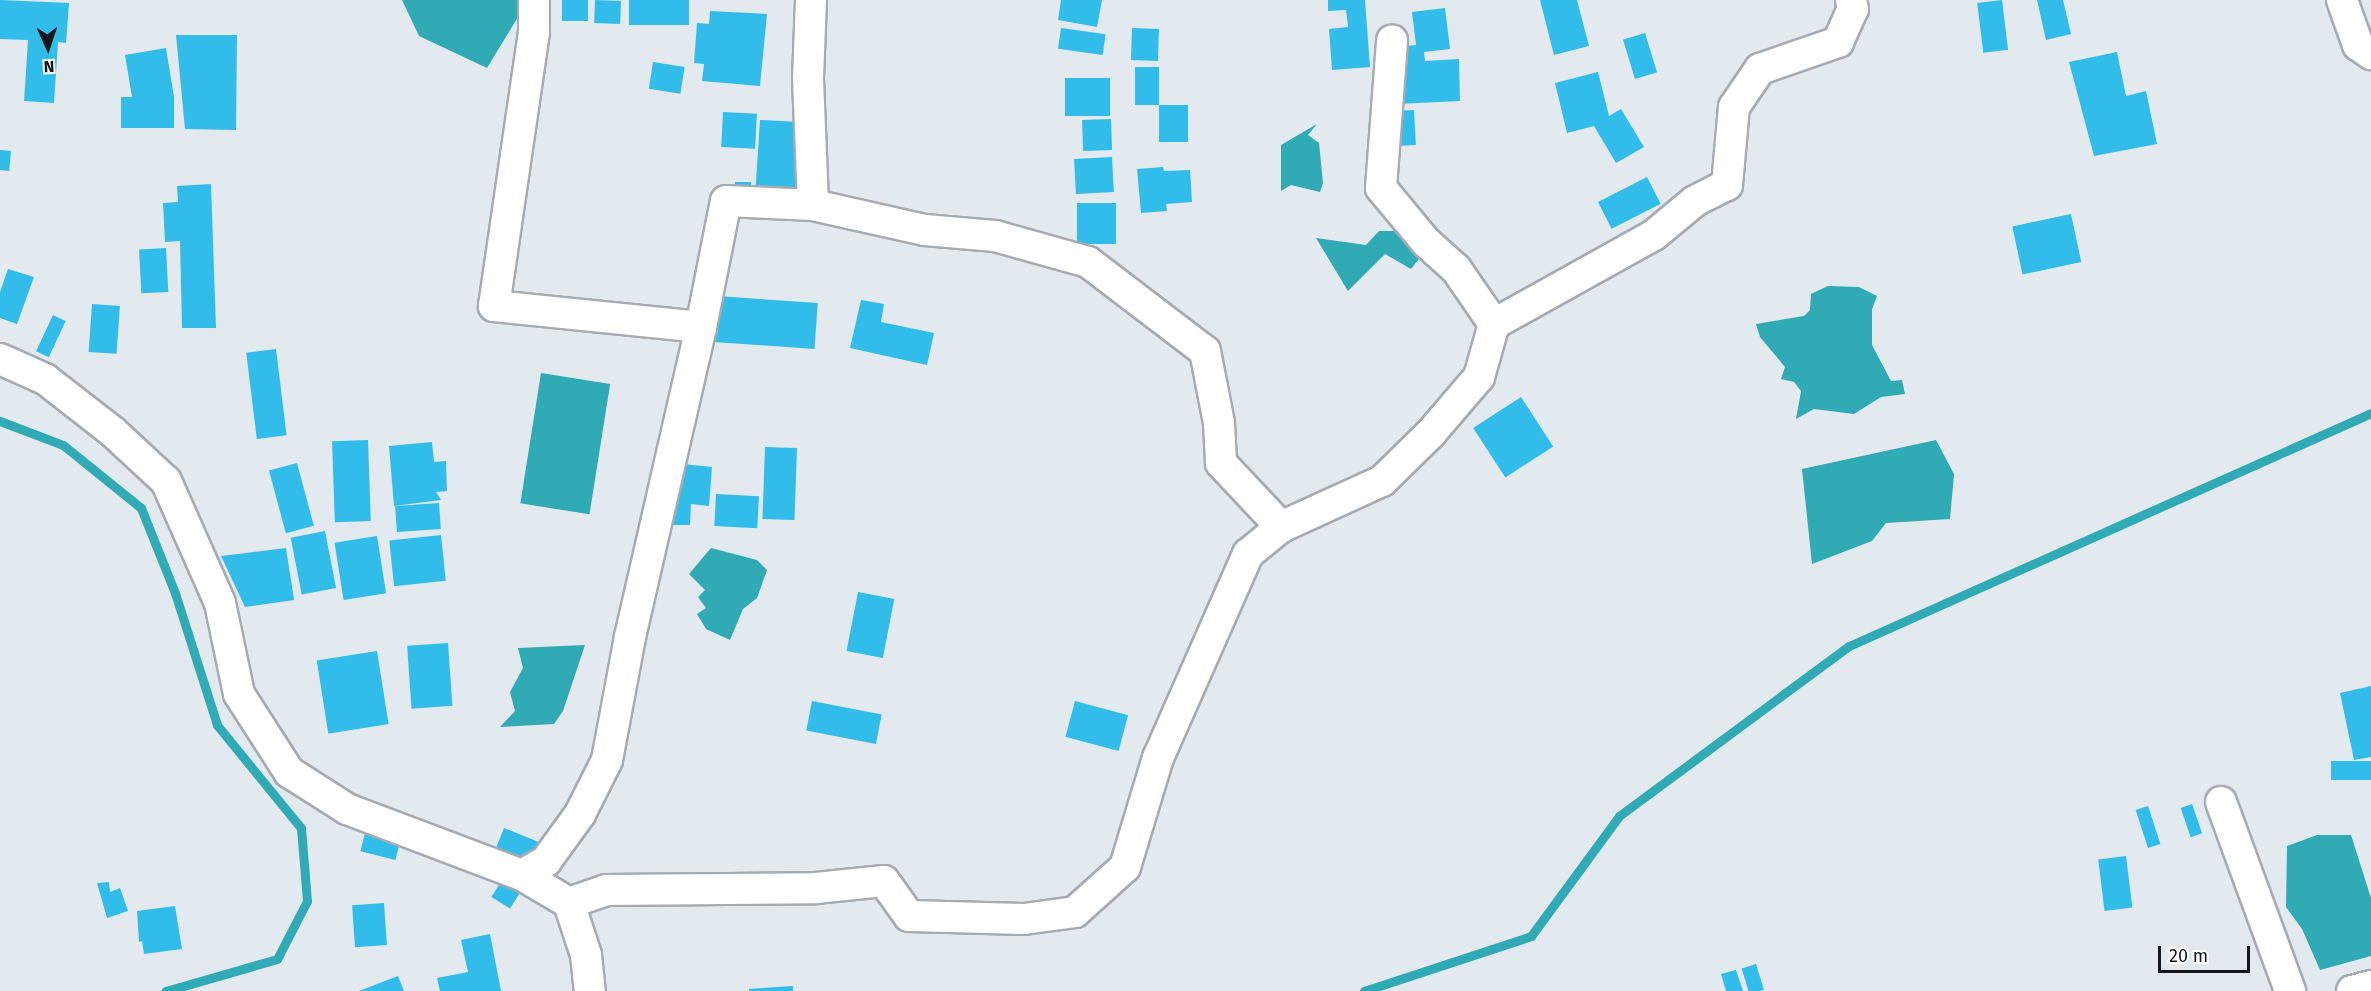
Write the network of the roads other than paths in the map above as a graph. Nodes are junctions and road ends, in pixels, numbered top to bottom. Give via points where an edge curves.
1 (534, 0) edge
2 (810, 0) edge
3 (1851, 0) edge
4 (2342, 0) edge
5 (1392, 40) dead end
6 (2371, 54) edge
7 (813, 205) junction
8 (1494, 324) junction
9 (701, 327) junction
10 (0, 359) edge
11 (1281, 527) junction
12 (2221, 802) dead end
13 (522, 875) junction
14 (569, 903) junction
15 (2371, 986) edge
16 (590, 991) edge
17 (2290, 991) edge
18 (2352, 991) edge

1 - 9 street via 534,32 494,306
2 - 7 street via 808,79
3 - 8 street via 1853,9 1838,42 1760,69 1734,107 1727,185 1695,201 1654,235
4 - 6 street via 2358,45
5 - 8 street via 1381,189 1426,242 1456,269
7 - 9 street via 726,201
7 - 11 street via 925,230 995,236 1089,262 1205,351 1219,423 1221,463
8 - 11 street via 1479,377 1431,433 1382,481
9 - 13 street via 630,637 607,760 580,814 546,861
10 - 13 street via 45,379 113,432 166,481 220,603 239,694 289,772 347,809
11 - 14 street via 1248,554 1158,758 1125,867 1075,912 1024,919 909,916 884,881 816,888 606,890
12 - 17 street
13 - 14 street
14 - 16 street via 586,955
15 - 18 street

